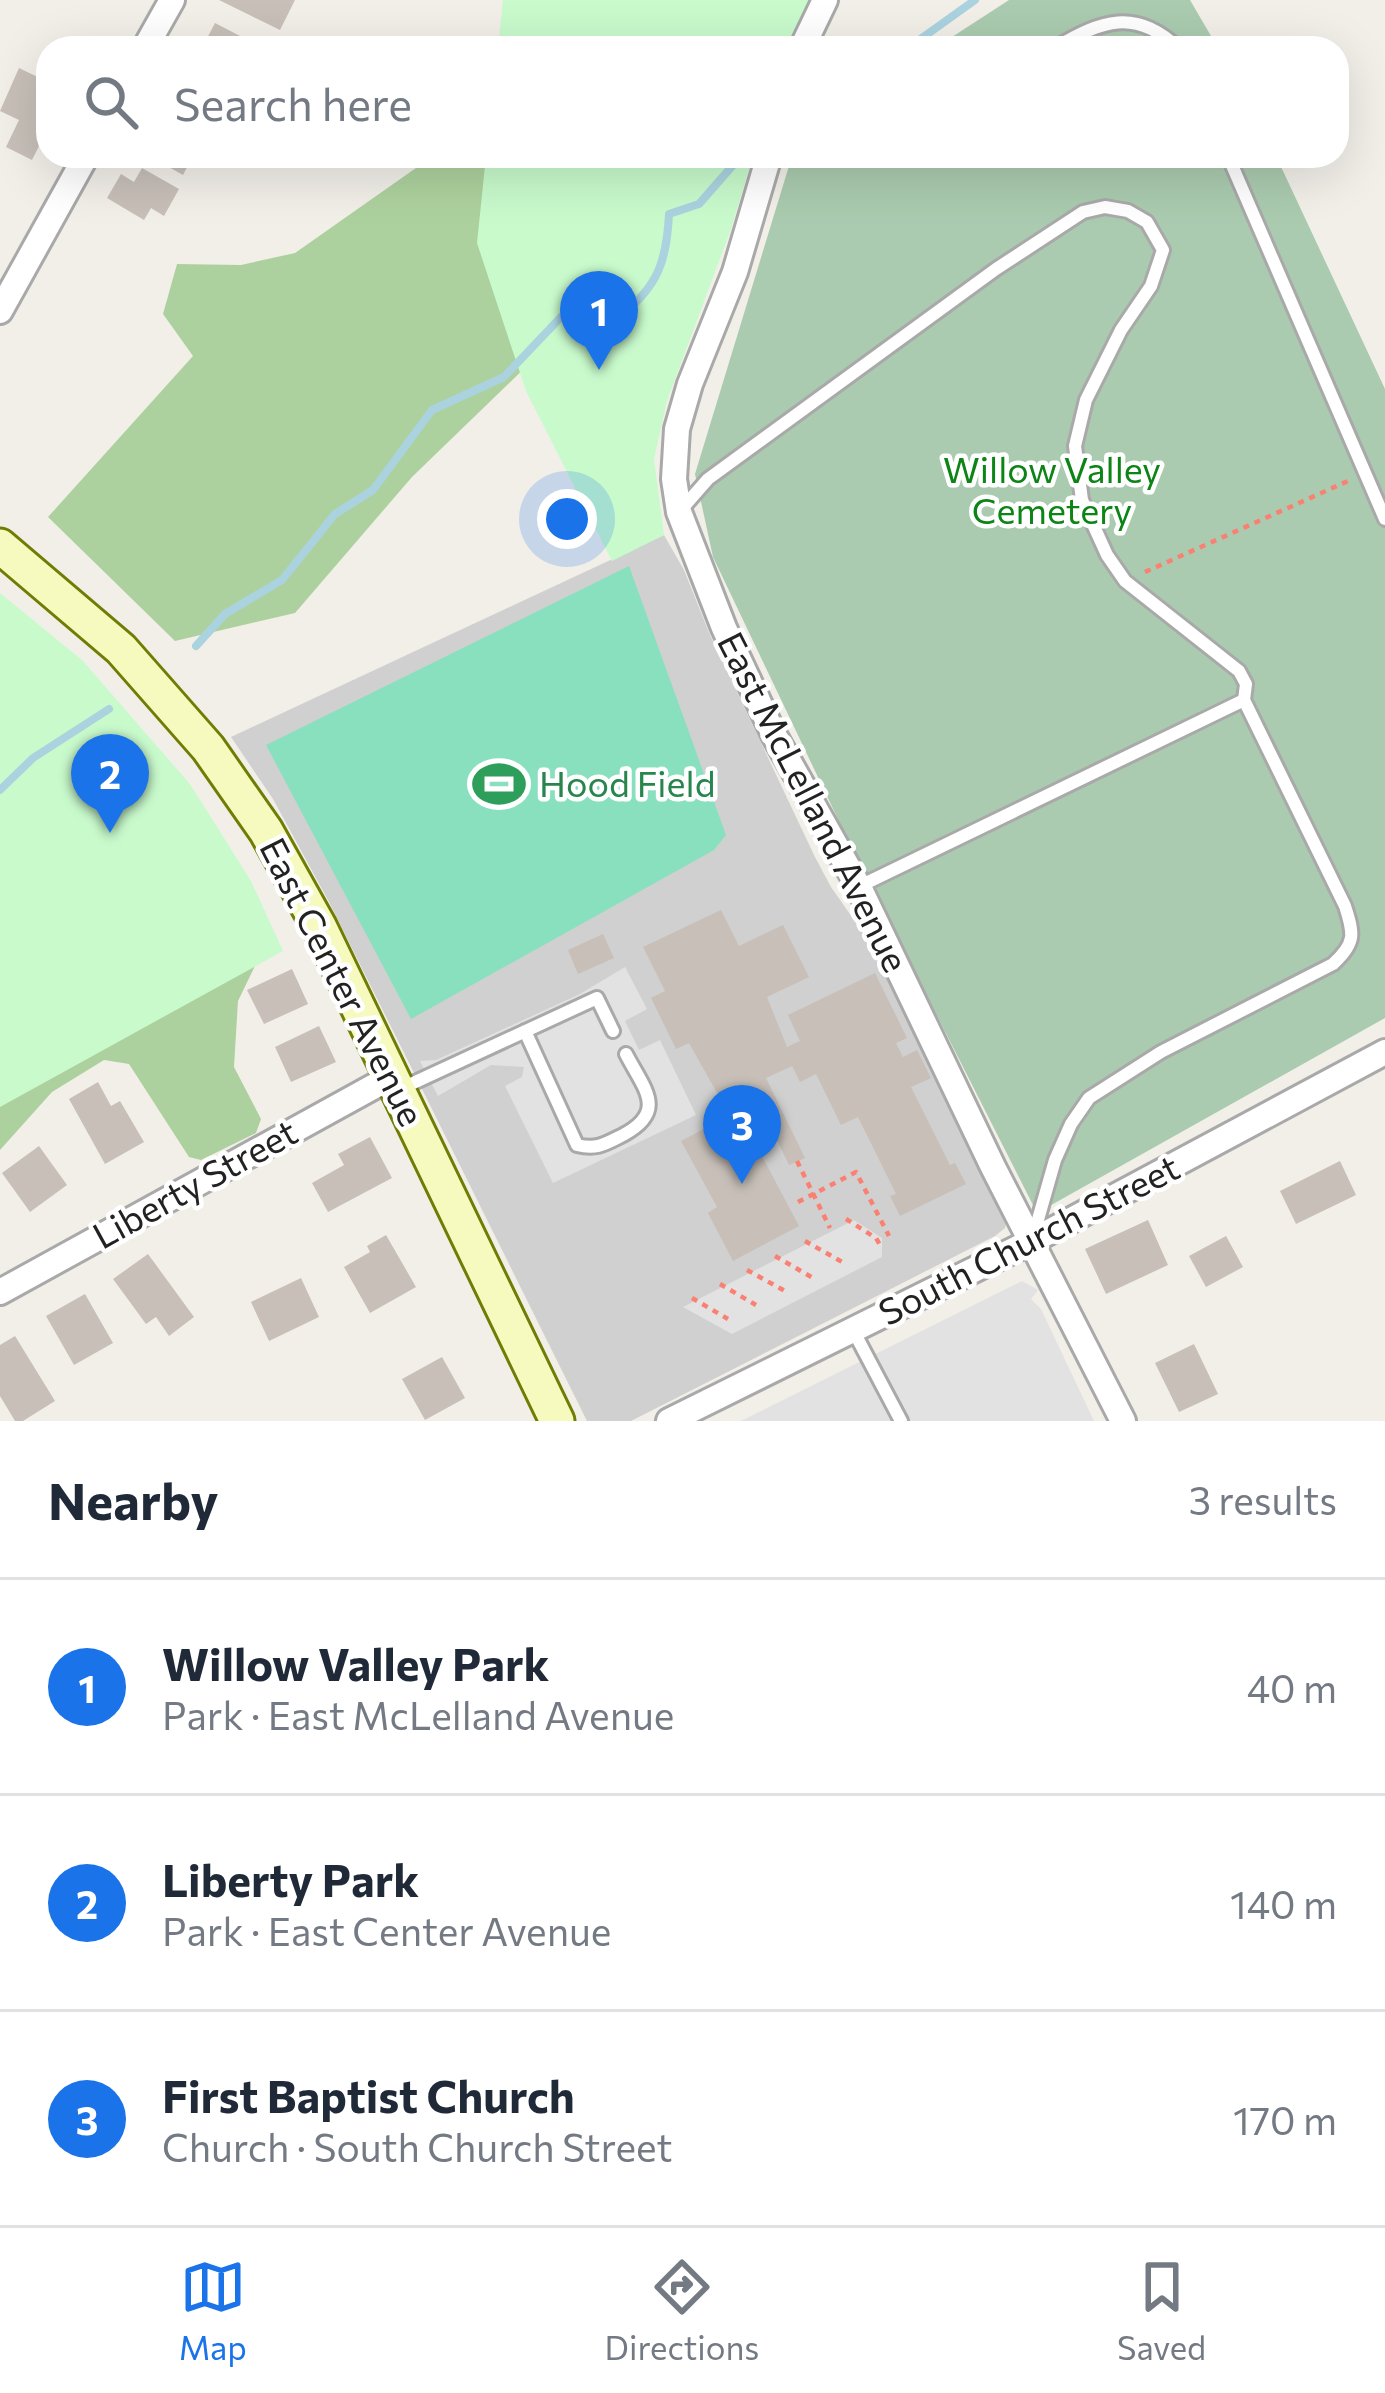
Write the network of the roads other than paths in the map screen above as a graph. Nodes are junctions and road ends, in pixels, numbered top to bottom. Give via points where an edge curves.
1 (172, 0) edge
2 (825, 0) edge
3 (152, 36) edge
4 (808, 36) edge
5 (1075, 36) edge
6 (1165, 36) edge
7 (79, 168) edge
8 (765, 168) edge
9 (1233, 168) edge
10 (0, 310) edge
11 (679, 512) junction
12 (1385, 519) edge
13 (0, 546) edge
14 (1244, 700) junction
15 (859, 887) junction
16 (525, 1030) junction
17 (613, 1031) dead end
18 (1385, 1052) edge
19 (626, 1054) dead end
20 (394, 1084) junction
21 (1032, 1240) junction
22 (0, 1292) edge
23 (853, 1330) junction
24 (556, 1421) edge
25 (669, 1421) edge
26 (901, 1421) edge
27 (1123, 1421) edge

1 - 3 street
2 - 4 street
5 - 6 lane via 1130,20
7 - 10 street
8 - 11 street, East McLelland Avenue via 676,429
9 - 12 lane
11 - 14 lane via 708,479 980,281 1083,212 1128,211 1147,222 1162,250 1151,286 1086,400 1075,446 1082,500 1125,581 1239,671
11 - 15 street, East McLelland Avenue via 774,735
13 - 20 street, East Center Avenue via 122,649 208,748 320,926
14 - 15 lane
14 - 21 lane via 1345,906 1354,935 1349,950 1089,1098 1055,1160
15 - 21 street, East McLelland Avenue
16 - 17 lane via 596,998
16 - 19 lane via 577,1145 595,1149 649,1115
16 - 20 lane
18 - 21 street, South Church Street
20 - 22 street, Liberty Street
20 - 24 street, East Center Avenue
21 - 23 street, South Church Street
21 - 27 street, East McLelland Avenue
23 - 25 street, South Church Street
23 - 26 lane

